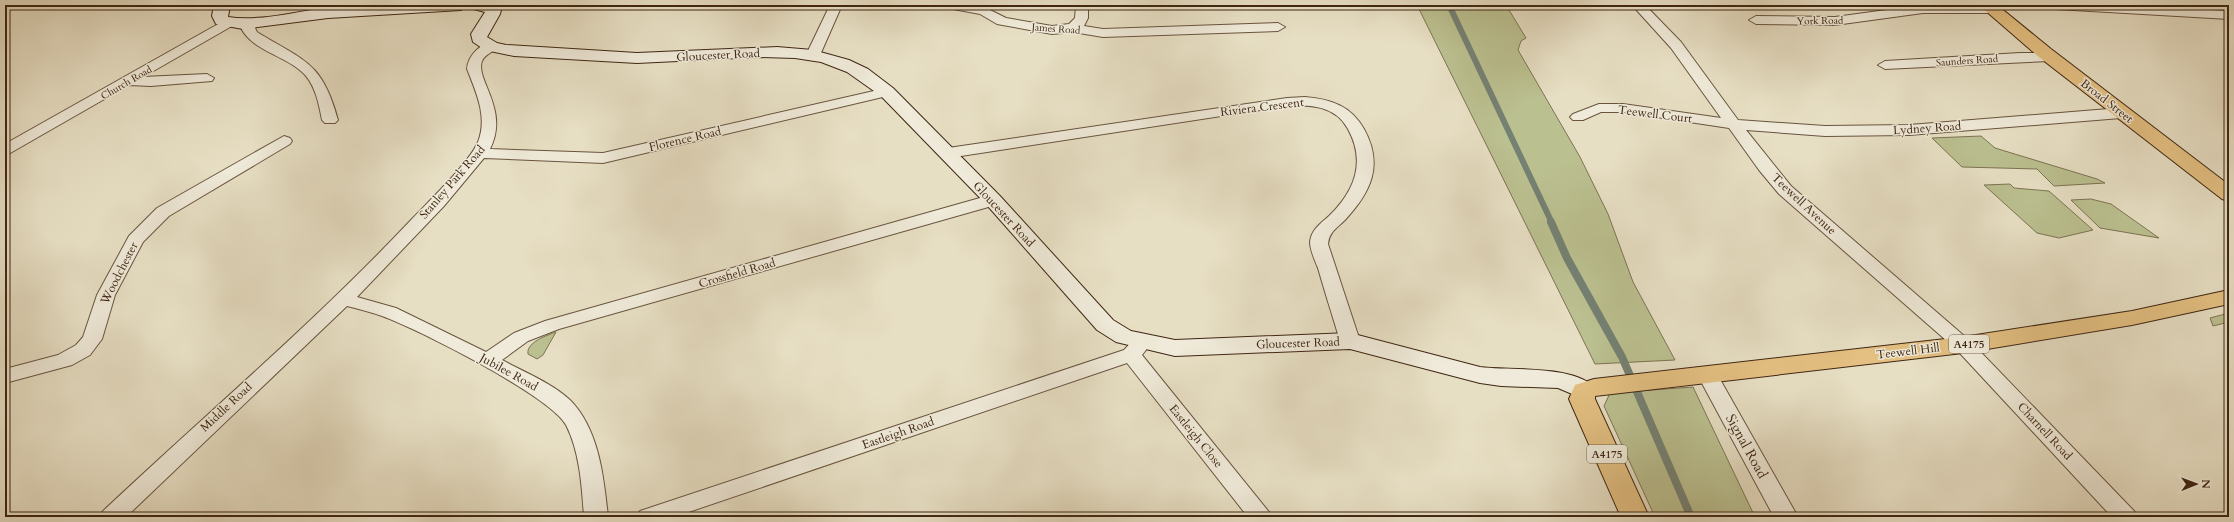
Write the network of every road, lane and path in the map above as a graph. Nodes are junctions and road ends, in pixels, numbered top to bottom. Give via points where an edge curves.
1 (461, 5) edge
2 (484, 5) edge
3 (836, 5) edge
4 (953, 5) edge
5 (1082, 5) edge
6 (1638, 5) edge
7 (2056, 5) edge
8 (1990, 7) edge
9 (225, 11) edge
10 (2229, 15) edge
11 (1756, 20) dead end
12 (1791, 20) junction
13 (252, 23) junction
14 (1278, 27) dead end
15 (1073, 28) junction
16 (1800, 31) dead end
17 (491, 46) junction
18 (813, 55) junction
19 (2049, 57) junction
20 (1885, 66) dead end
21 (207, 78) dead end
22 (128, 81) junction
23 (887, 92) junction
24 (2121, 112) junction
25 (1578, 117) dead end
26 (330, 120) dead end
27 (1733, 124) junction
28 (284, 141) dead end
29 (5, 151) edge
30 (480, 153) junction
31 (948, 153) junction
32 (2229, 195) edge
33 (992, 200) junction
34 (2229, 297) edge
35 (343, 299) junction
36 (1350, 341) junction
37 (1963, 345) junction
38 (1137, 348) junction
39 (488, 360) junction
40 (5, 376) edge
41 (1697, 376) junction
42 (1584, 391) junction
43 (111, 517) edge
44 (596, 517) edge
45 (648, 517) edge
46 (1261, 517) edge
47 (1635, 517) edge
48 (1786, 517) edge
49 (2126, 517) edge

1 - 13 street via 328,13
2 - 17 street via 493,10 479,34 482,42
3 - 18 street
4 - 15 street, James Road via 984,11 1002,21 1039,29
5 - 15 street via 1083,18 1081,23
6 - 27 street, Teewell Avenue via 1676,45
7 - 10 street
8 - 12 street, York Road via 1923,9 1835,21
8 - 19 main road, Broad Street
9 - 13 street
9 - 22 street, Church Road
11 - 12 street, York Road
12 - 16 street, York Road
13 - 26 street via 248,28 251,34 293,57 308,70 326,98
14 - 15 street, James Road via 1103,33
17 - 18 street, Gloucester Road via 585,57 670,57 765,52
17 - 30 street, Stanley Park Road via 480,54 474,63 487,104 490,124 490,134
18 - 23 street, Gloucester Road via 854,68 871,77
19 - 20 street, Saunders Road
19 - 24 main road, Broad Street
21 - 22 street
22 - 29 street, Church Road
23 - 30 street, Florence Road via 602,158
23 - 31 street, Gloucester Road
24 - 27 street, Lydney Road via 1909,130 1825,131
24 - 32 main road, Broad Street
25 - 27 street, Teewell Court via 1599,108 1623,108
27 - 37 street, Teewell Avenue via 1785,190
28 - 40 street, Woodchester via 164,212 149,225 135,240 106,295 92,339 83,350 65,360
30 - 35 street, Stanley Park Road
31 - 33 street, Gloucester Road
31 - 36 street, Riviera Crescent via 1304,100 1335,107 1350,118 1363,139 1366,155 1363,185 1353,202 1322,230 1319,236 1319,244
33 - 38 street, Gloucester Road via 1105,325
33 - 39 street, Crossfield Road via 552,325 521,337
34 - 37 main road, Teewell Hill / A4175 via 2132,318
35 - 39 street, Jubilee Road via 389,312
35 - 43 street, Middle Road via 196,434
36 - 38 street, Gloucester Road
36 - 42 street, Gloucester Road via 1480,375 1563,380
37 - 41 main road, Teewell Hill / A4175
37 - 49 street, Charnell Road
38 - 45 street, Eastleigh Road
38 - 46 street, Eastleigh Close
39 - 44 street, Jubilee Road via 552,397 576,423 590,466
41 - 42 main road, Teewell Hill / A4175 via 1594,387
41 - 48 street, Signal Road
42 - 47 main road, A4175 via 1582,400

